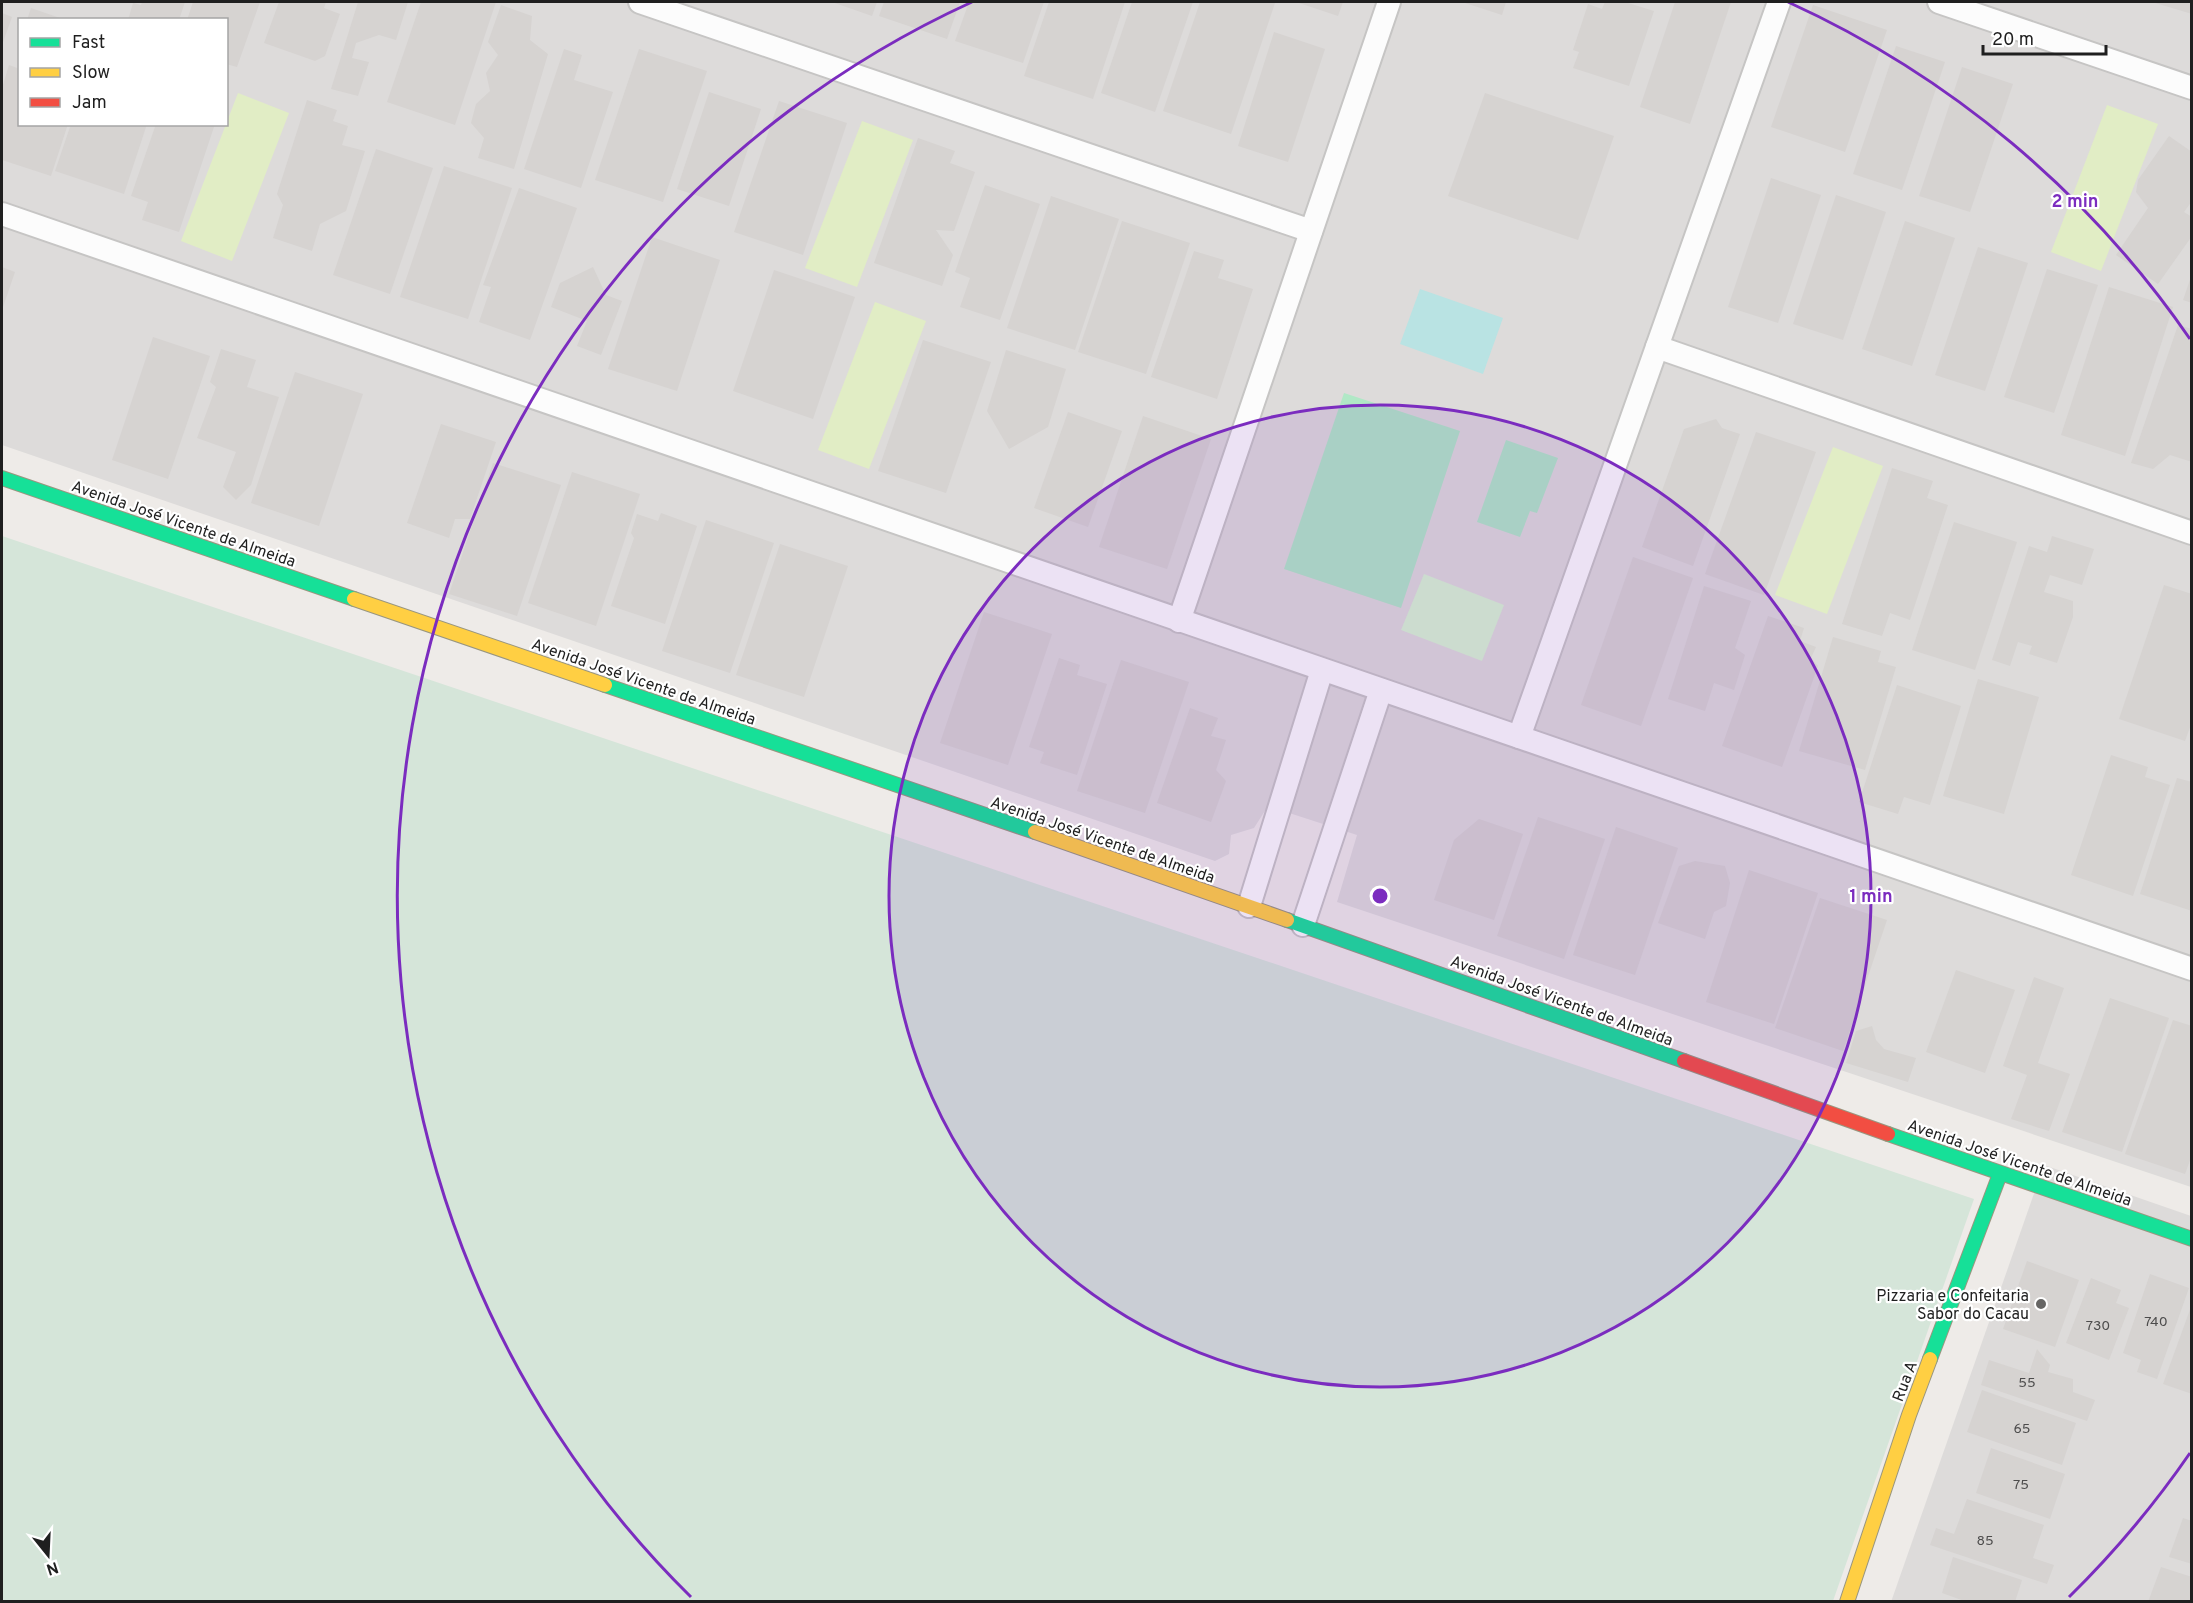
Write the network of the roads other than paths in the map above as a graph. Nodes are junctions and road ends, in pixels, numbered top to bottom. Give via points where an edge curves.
1 (640, 2) edge
2 (1389, 2) edge
3 (1779, 2) edge
4 (1939, 2) edge
5 (2192, 88) edge
6 (2, 214) edge
7 (1311, 231) junction
8 (1657, 347) junction
9 (2, 478) edge
10 (2192, 533) edge
11 (1179, 621) junction
12 (1322, 670) junction
13 (1381, 690) junction
14 (1519, 737) junction
15 (1249, 906) junction
16 (1303, 925) junction
17 (2192, 969) edge
18 (2000, 1174) junction
19 (2192, 1239) edge
20 (1847, 1602) edge

1 - 7 lane
2 - 7 lane
3 - 8 lane
4 - 5 lane
6 - 11 lane
7 - 11 lane
8 - 10 lane
8 - 14 lane
9 - 15 street, Avenida José Vicente de Almeida
11 - 12 lane
12 - 13 lane
12 - 15 lane
13 - 14 lane
13 - 16 lane
14 - 17 lane
15 - 16 street, Avenida José Vicente de Almeida
16 - 18 street, Avenida José Vicente de Almeida
18 - 19 street, Avenida José Vicente de Almeida
18 - 20 street, Rua A via 1909,1415

